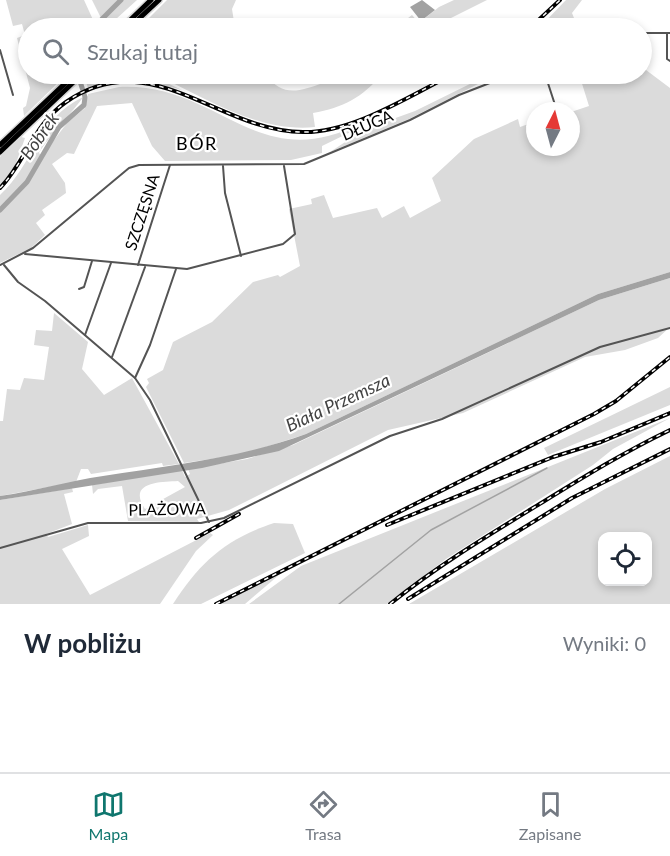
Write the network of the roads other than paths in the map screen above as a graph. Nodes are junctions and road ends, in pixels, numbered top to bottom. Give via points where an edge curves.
1 (152, 0) edge
2 (159, 0) edge
3 (135, 18) edge
4 (137, 18) edge
5 (652, 33) edge
6 (668, 33) edge
7 (0, 50) edge
8 (670, 61) edge
9 (65, 84) edge
10 (71, 84) edge
11 (490, 84) edge
12 (548, 84) edge
13 (13, 96) dead end
14 (554, 102) edge
15 (8, 142) junction
16 (0, 145) edge
17 (0, 152) edge
18 (170, 165) junction
19 (223, 166) junction
20 (284, 166) junction
21 (33, 248) junction
22 (25, 254) junction
23 (36, 256) junction
24 (241, 256) junction
25 (92, 261) junction
26 (111, 263) junction
27 (2, 265) edge
28 (138, 266) junction
29 (145, 267) junction
30 (176, 269) junction
31 (79, 289) dead end
32 (670, 327) edge
33 (85, 335) junction
34 (112, 357) junction
35 (135, 378) junction
36 (209, 522) junction
37 (0, 548) edge

1 - 3 highway
2 - 4 highway
5 - 6 street
6 - 8 street
7 - 13 street
9 - 15 highway
10 - 15 highway
11 - 20 street, DŁUGA via 316,160
12 - 14 street
15 - 16 highway
15 - 17 highway
18 - 19 street, DŁUGA
18 - 21 street, DŁUGA via 129,168
18 - 28 street, SZCZĘSNA
19 - 20 street, DŁUGA
19 - 24 street via 225,193
20 - 24 street via 295,234 291,240
21 - 22 street, DŁUGA
21 - 23 street
22 - 23 street
22 - 27 street, DŁUGA
23 - 25 street
24 - 30 street
25 - 26 street
25 - 31 street via 84,287
26 - 28 street
26 - 33 street
27 - 33 street
28 - 29 street
29 - 30 street
29 - 34 street
30 - 35 street
32 - 36 street, PLAŻOWA via 600,347 434,423 390,436 248,507
33 - 34 street
34 - 35 street
35 - 36 street via 150,400
36 - 37 street, PLAŻOWA via 88,523

